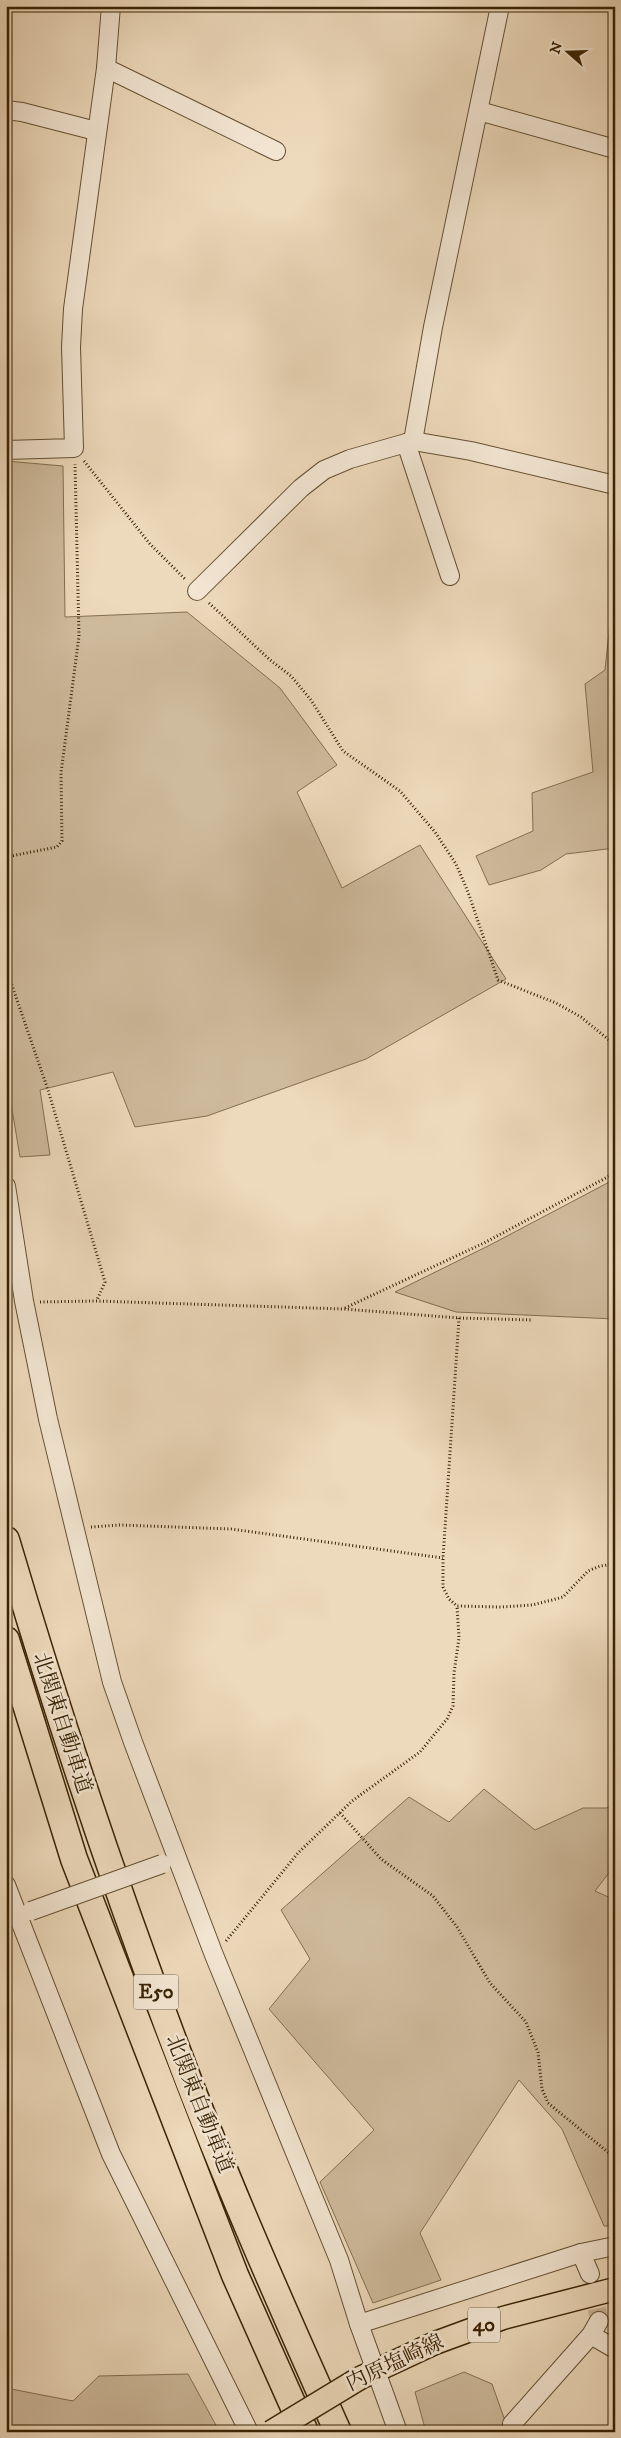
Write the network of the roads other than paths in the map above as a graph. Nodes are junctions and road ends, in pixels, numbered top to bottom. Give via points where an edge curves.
1 (111, 6) edge
2 (500, 6) edge
3 (106, 68) junction
4 (6, 110) edge
5 (479, 111) junction
6 (96, 131) junction
7 (615, 149) edge
8 (276, 151) dead end
9 (410, 442) junction
10 (6, 450) edge
11 (615, 485) edge
12 (450, 576) dead end
13 (197, 591) road end
14 (6, 1186) edge
15 (6, 1540) edge
16 (6, 1640) edge
17 (169, 1861) junction
18 (6, 1885) edge
19 (19, 1917) edge
20 (615, 2246) edge
21 (580, 2253) junction
22 (590, 2274) tunnel mouth
23 (615, 2289) edge
24 (359, 2324) junction
25 (615, 2349) edge
26 (368, 2374) junction
27 (249, 2432) edge
28 (270, 2432) edge
29 (305, 2432) edge
30 (338, 2432) edge
31 (398, 2432) edge
32 (516, 2432) edge

1 - 3 street
2 - 5 street
3 - 6 street
3 - 8 street
4 - 6 street
5 - 7 street
5 - 9 street
6 - 10 street via 73,309 74,448
9 - 11 street via 472,451
9 - 12 street
9 - 13 street via 324,470 301,488
14 - 17 street via 24,1301 73,1530 112,1682
15 - 30 highway, 北関東自動車道 / E50 via 51,1690 178,2055 263,2266
16 - 29 highway, 北関東自動車道 / E50 via 77,1868 235,2275
17 - 19 street, bridge
17 - 24 street via 214,1954 339,2260
18 - 19 street
19 - 27 street via 111,2154
20 - 21 street
21 - 22 street
21 - 24 street
23 - 26 main road, 内原塩崎線 / 40 via 503,2318 435,2343
24 - 26 street
25 - 32 street via 595,2328 512,2424
26 - 28 main road, 内原塩崎線 / 40, bridge
26 - 31 street

